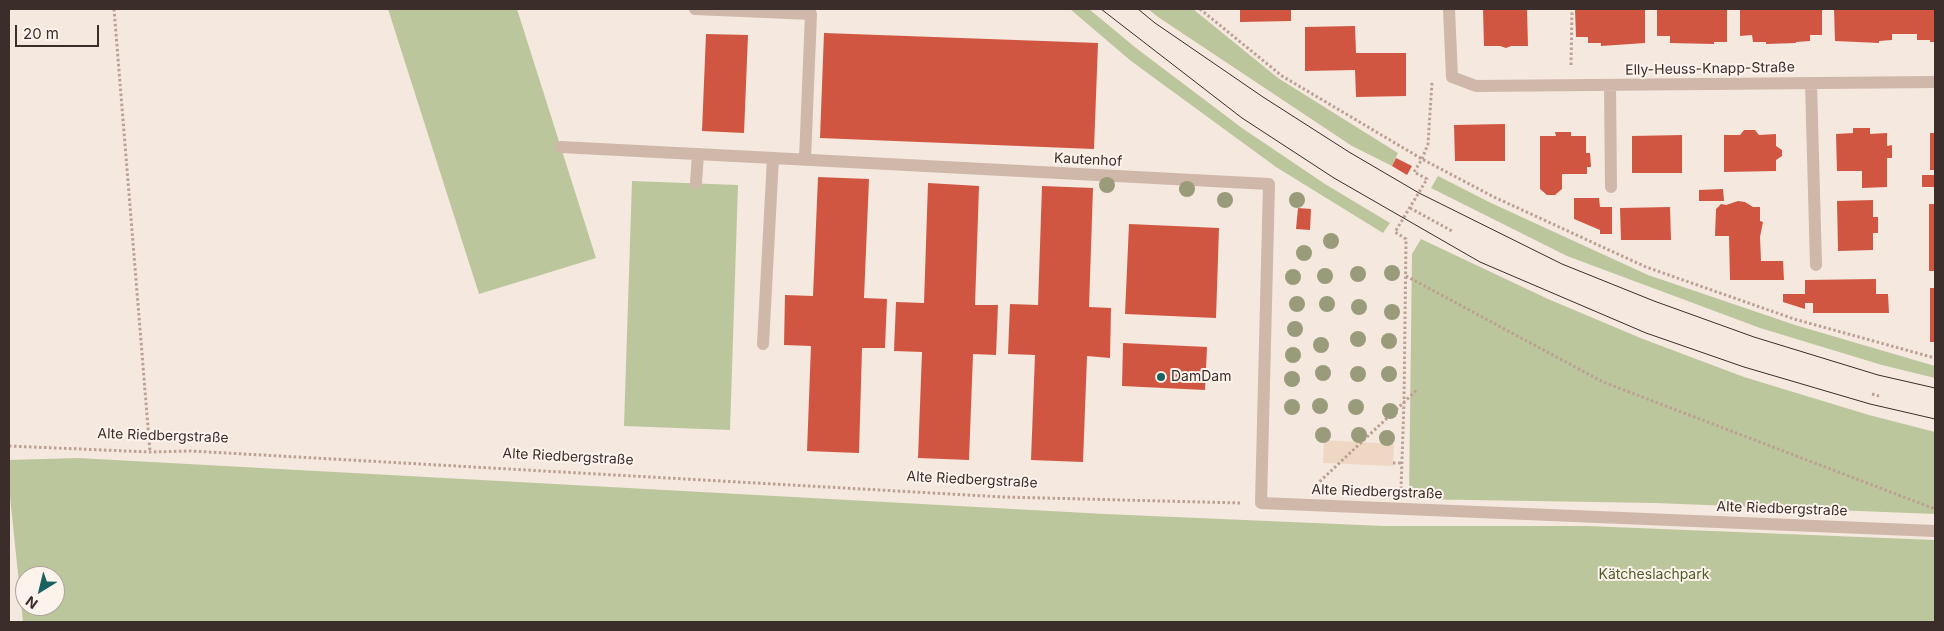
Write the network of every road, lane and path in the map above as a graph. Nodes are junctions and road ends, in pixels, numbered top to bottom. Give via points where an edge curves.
1 (114, 9) edge
2 (695, 9) edge
3 (1200, 9) edge
4 (1449, 9) edge
5 (1572, 9) edge
6 (1452, 77) junction
7 (1935, 82) edge
8 (1811, 83) junction
9 (1570, 85) junction
10 (1610, 85) junction
11 (561, 146) dead end
12 (698, 154) junction
13 (773, 158) junction
14 (1422, 159) junction
15 (805, 160) junction
16 (696, 183) dead end
17 (1611, 187) dead end
18 (1410, 208) junction
19 (1452, 231) dead end
20 (1816, 265) dead end
21 (1406, 276) junction
22 (763, 344) dead end
23 (1935, 358) edge
24 (1418, 389) dead end
25 (1872, 394) dead end
26 (1879, 396) dead end
27 (1404, 402) junction
28 (9, 446) edge
29 (150, 452) junction
30 (1393, 463) dead end
31 (1401, 463) junction
32 (1261, 503) junction
33 (1296, 504) junction
34 (1401, 508) junction
35 (1935, 509) edge
36 (1935, 530) edge

1 - 29 path
2 - 15 street via 811,14
3 - 14 path via 1282,76
4 - 6 street
5 - 9 path
6 - 9 street, Elly-Heuss-Knapp-Straße via 1476,86
6 - 14 path via 1431,83 1428,144
7 - 8 street, Elly-Heuss-Knapp-Straße
8 - 10 street, Elly-Heuss-Knapp-Straße
8 - 20 street, Elly-Heuss-Knapp-Straße
9 - 10 street, Elly-Heuss-Knapp-Straße
10 - 17 street, Elly-Heuss-Knapp-Straße
11 - 12 street, Kautenhof
12 - 13 street, Kautenhof
12 - 16 street
13 - 15 street, Kautenhof
13 - 22 street
14 - 18 path via 1414,172 1427,179
14 - 23 path via 1494,197 1646,267 1794,319
15 - 32 street, Kautenhof via 1269,184
18 - 19 path
18 - 21 path via 1395,232 1406,239
21 - 27 path
21 - 35 path via 1603,382
24 - 27 path
25 - 26 path
27 - 31 path
27 - 33 path
28 - 29 path, Alte Riedbergstraße
29 - 32 path, Alte Riedbergstraße via 192,451 1003,497
30 - 31 path
31 - 34 path
32 - 33 street, Alte Riedbergstraße
33 - 34 street, Alte Riedbergstraße
34 - 36 street, Alte Riedbergstraße

